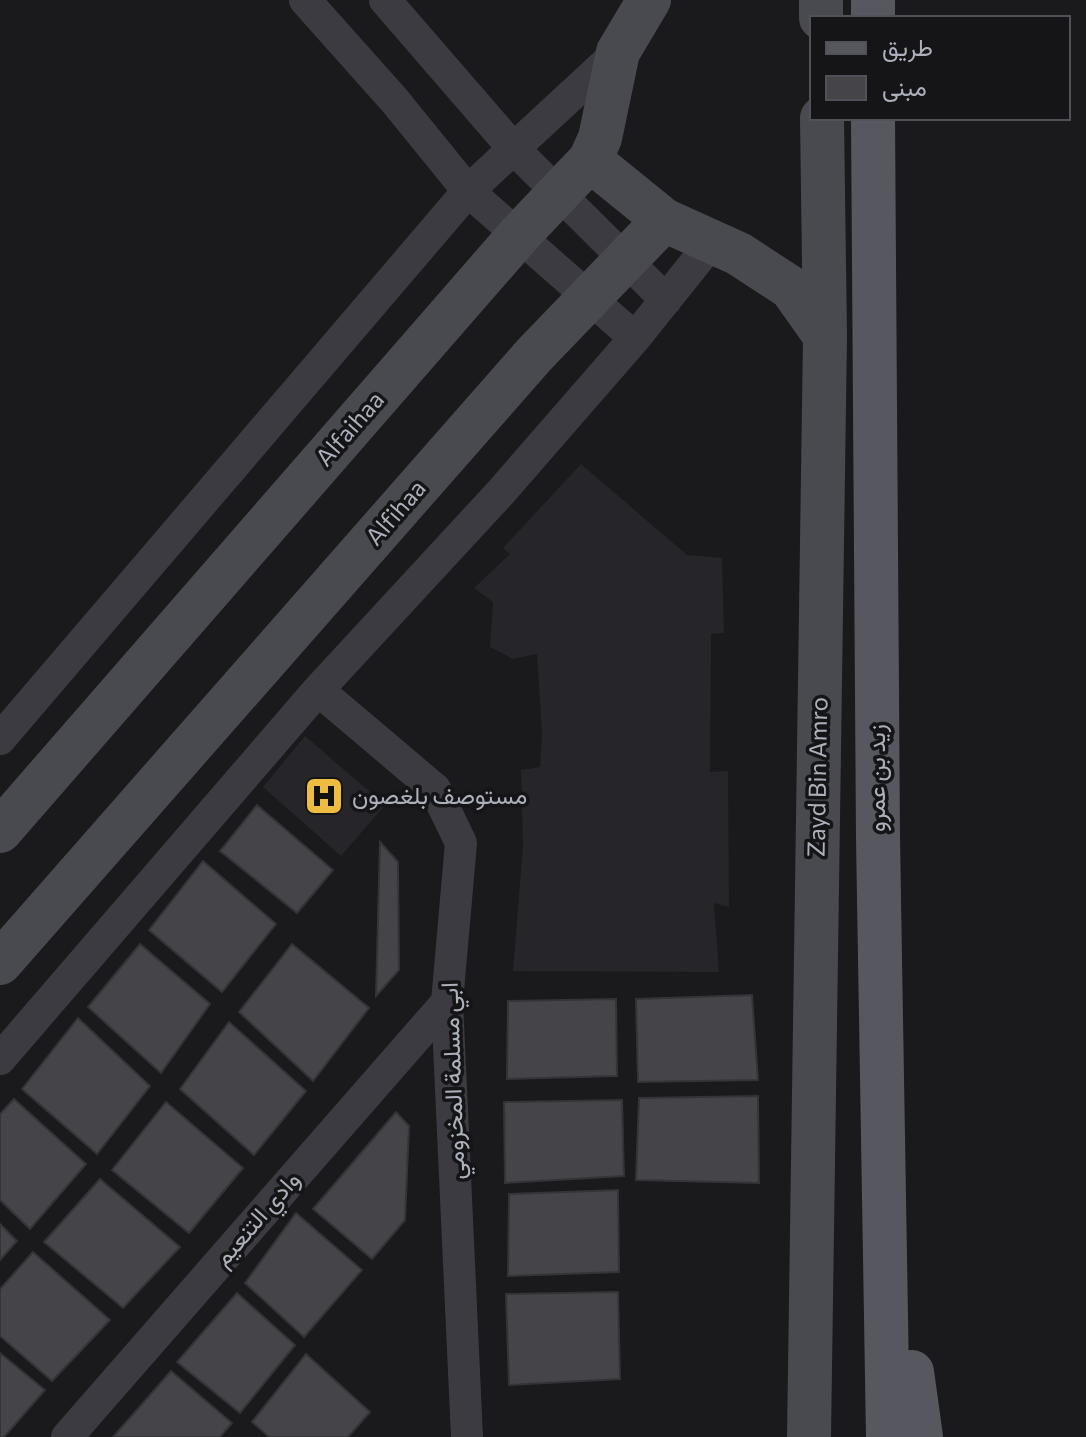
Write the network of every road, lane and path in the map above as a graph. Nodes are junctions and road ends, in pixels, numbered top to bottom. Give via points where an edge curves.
1 (305, 0) edge
2 (385, 0) edge
3 (649, 0) edge
4 (618, 52) junction
5 (822, 120) edge
6 (873, 120) edge
7 (513, 148) junction
8 (590, 160) junction
9 (468, 191) junction
10 (557, 192) junction
11 (664, 220) junction
12 (519, 235) junction
13 (712, 242) junction
14 (625, 260) junction
15 (590, 298) junction
16 (666, 300) junction
17 (825, 336) junction
18 (635, 338) junction
19 (318, 690) junction
20 (0, 739) edge
21 (0, 831) edge
22 (878, 838) junction
23 (817, 839) junction
24 (0, 963) edge
25 (447, 1002) junction
26 (882, 1023) junction
27 (0, 1059) edge
28 (466, 1425) edge
29 (67, 1437) edge
30 (444, 1437) edge
31 (809, 1437) edge
32 (888, 1437) edge
33 (921, 1437) edge

1 - 9 street
2 - 7 street
3 - 4 street, Alfaihaa
4 - 7 street
4 - 8 street, Alfaihaa via 600,138
5 - 17 street, Zayd Bin Amro
6 - 22 main road, زيد بن عمرو
7 - 9 street
7 - 10 street
8 - 10 street, Alfaihaa
8 - 11 street
9 - 12 street
9 - 20 street
10 - 12 street, Alfaihaa
10 - 14 street
11 - 13 street
11 - 14 street, Alfihaa
12 - 15 street
12 - 21 street, Alfaihaa
13 - 16 street
13 - 17 street via 791,288
14 - 15 street, Alfihaa
14 - 16 street
15 - 18 street
15 - 24 street, Alfihaa via 534,355
16 - 18 street
17 - 23 street, Zayd Bin Amro
18 - 19 street
19 - 25 street, ابي مسلمة المخزومي via 435,789 461,843
19 - 27 street
22 - 23 street
22 - 26 main road, زيد بن عمرو
23 - 31 street, Zayd Bin Amro
25 - 28 street, ابي مسلمة المخزومي
25 - 29 street, وادي التنعيم
26 - 32 main road, زيد بن عمرو
26 - 33 main road via 909,1259 911,1366
28 - 30 street

